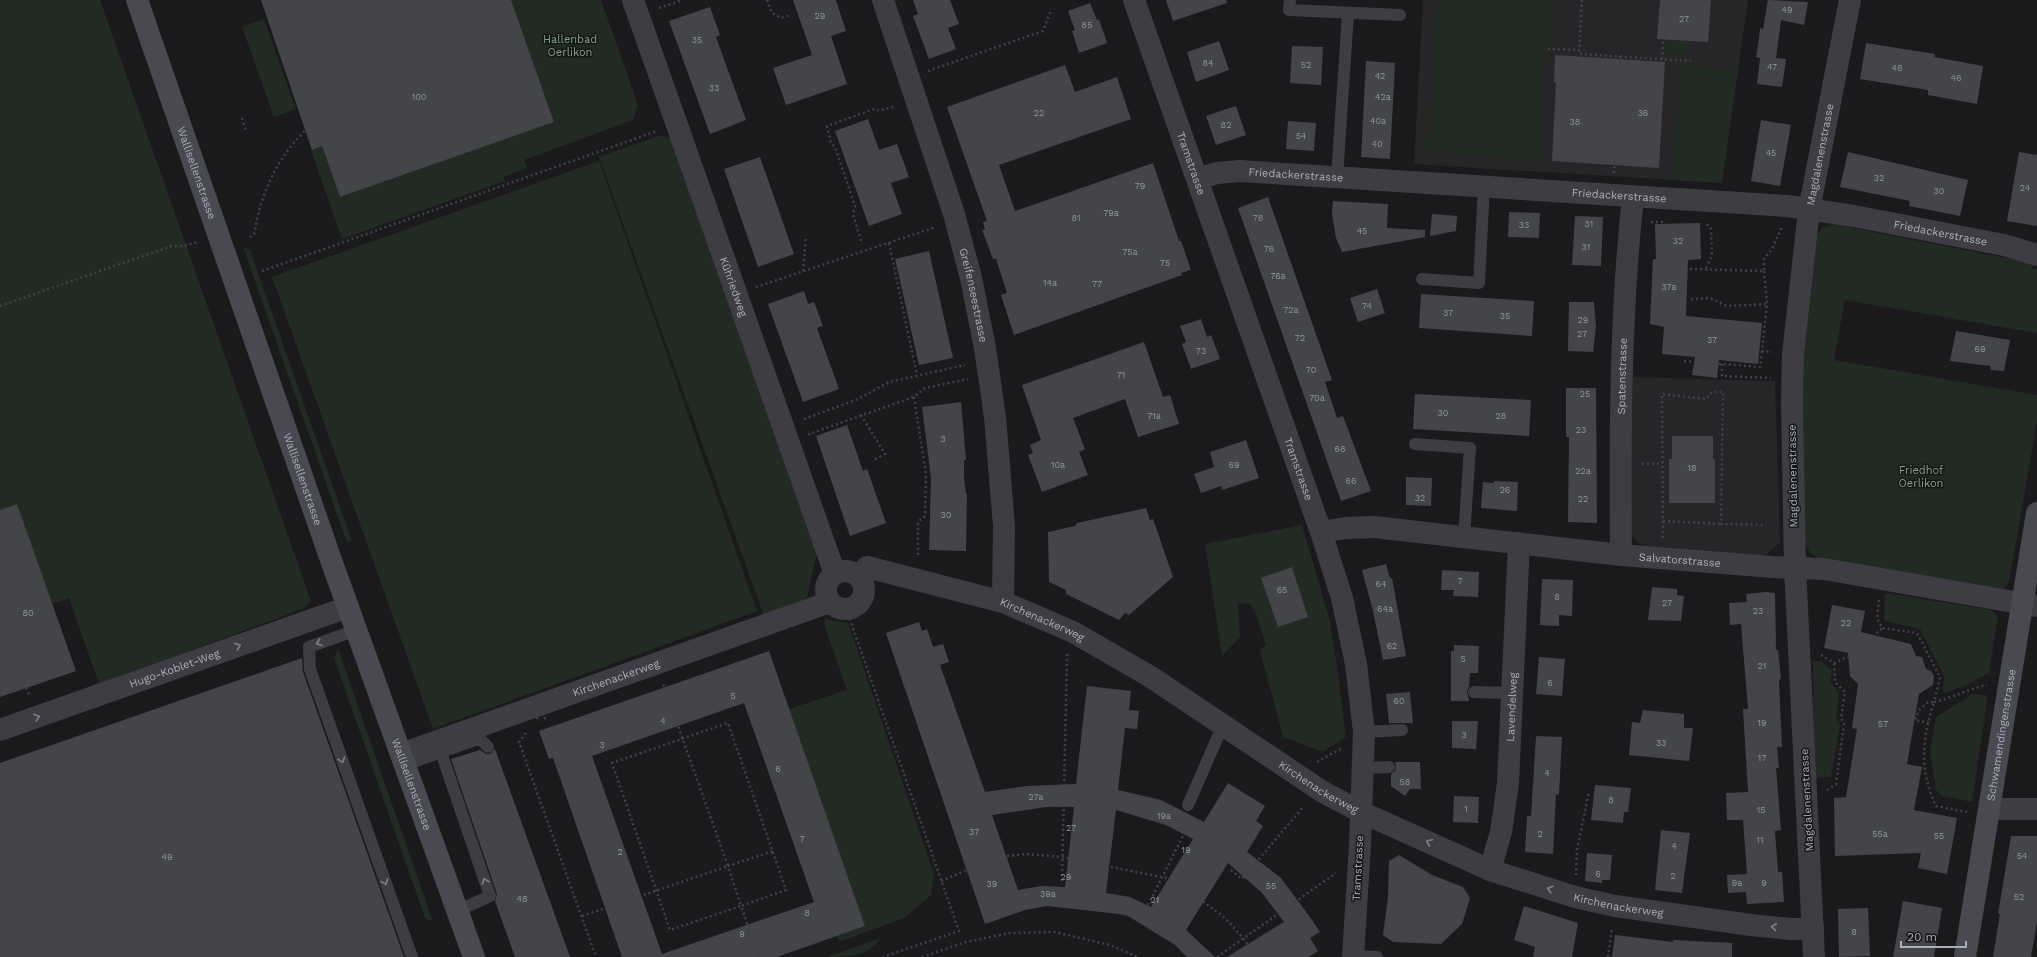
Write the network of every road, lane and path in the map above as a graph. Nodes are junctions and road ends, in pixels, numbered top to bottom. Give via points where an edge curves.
1 (136, 0) edge
2 (633, 0) edge
3 (683, 0) edge
4 (767, 0) edge
5 (883, 0) edge
6 (1134, 0) edge
7 (1290, 0) edge
8 (1582, 0) edge
9 (1666, 0) edge
10 (1850, 0) edge
11 (654, 10) dead end
12 (1051, 10) dead end
13 (1348, 14) junction
14 (791, 15) dead end
15 (1400, 15) dead end
16 (1548, 48) dead end
17 (1579, 50) junction
18 (1620, 56) junction
19 (1662, 59) junction
20 (1691, 61) dead end
21 (927, 71) dead end
22 (897, 105) dead end
23 (242, 118) dead end
24 (676, 124) junction
25 (246, 130) dead end
26 (305, 131) dead end
27 (1338, 177) junction
28 (1198, 179) junction
29 (1613, 179) dead end
30 (1484, 186) junction
31 (1633, 197) junction
32 (1809, 210) junction
33 (1666, 222) dead end
34 (1706, 222) dead end
35 (944, 224) dead end
36 (1782, 226) dead end
37 (1650, 229) dead end
38 (806, 236) dead end
39 (250, 237) dead end
40 (861, 241) dead end
41 (198, 242) dead end
42 (889, 242) junction
43 (2037, 255) edge
44 (1706, 268) junction
45 (1690, 269) dead end
46 (262, 271) dead end
47 (803, 271) junction
48 (1764, 271) junction
49 (1422, 279) dead end
50 (761, 285) dead end
51 (1691, 299) dead end
52 (1767, 304) junction
53 (0, 306) edge
54 (1762, 351) junction
55 (1766, 351) dead end
56 (1684, 361) dead end
57 (966, 364) dead end
58 (1722, 364) junction
59 (917, 375) junction
60 (976, 378) dead end
61 (1772, 378) dead end
62 (914, 397) junction
63 (861, 415) junction
64 (783, 427) junction
65 (811, 440) dead end
66 (1414, 444) dead end
67 (873, 460) dead end
68 (2037, 513) edge
69 (1663, 521) junction
70 (1721, 524) junction
71 (1766, 525) dead end
72 (1321, 532) junction
73 (1464, 537) junction
74 (1519, 543) junction
75 (1621, 555) junction
76 (918, 557) dead end
77 (1664, 558) junction
78 (1795, 567) junction
79 (835, 574) junction
80 (858, 576) junction
81 (1880, 595) dead end
82 (1003, 602) junction
83 (2030, 604) edge
84 (838, 605) junction
85 (348, 607) junction
86 (1882, 628) junction
87 (356, 630) junction
88 (1067, 651) dead end
89 (1823, 657) dead end
90 (1834, 663) junction
91 (656, 664) junction
92 (1994, 684) dead end
93 (1474, 692) dead end
94 (1512, 693) junction
95 (1934, 702) junction
96 (541, 721) dead end
97 (1929, 722) junction
98 (533, 725) dead end
99 (1223, 725) junction
100 (0, 730) edge
101 (1402, 730) dead end
102 (528, 731) dead end
103 (1364, 732) junction
104 (682, 739) junction
105 (1345, 746) dead end
106 (488, 747) dead end
107 (441, 752) junction
108 (403, 760) junction
109 (1315, 763) dead end
110 (1389, 767) dead end
111 (1364, 768) junction
112 (1589, 791) dead end
113 (1824, 792) dead end
114 (1305, 806) dead end
115 (2037, 809) edge
116 (1191, 810) joint
117 (1982, 811) junction
118 (1361, 812) junction
119 (773, 851) junction
120 (1007, 856) dead end
121 (1062, 857) junction
122 (728, 866) junction
123 (967, 870) dead end
124 (1231, 870) dead end
125 (1490, 870) junction
126 (1339, 871) dead end
127 (1161, 877) junction
128 (941, 880) junction
129 (1062, 881) dead end
130 (657, 890) junction
131 (1575, 897) junction
132 (1148, 905) dead end
133 (741, 906) junction
134 (1615, 906) junction
135 (457, 911) junction
136 (582, 916) junction
137 (1813, 929) junction
138 (1244, 939) junction
139 (934, 953) junction
140 (1217, 956) edge
141 (1353, 956) edge
142 (412, 957) edge
143 (474, 957) edge
144 (596, 957) edge
145 (759, 957) edge
146 (883, 957) edge
147 (922, 957) edge
148 (935, 957) edge
149 (1138, 957) edge
150 (1256, 957) edge
151 (1377, 957) edge
152 (1608, 957) edge
153 (1814, 957) edge
154 (1965, 957) edge

1 - 85 street, Wallisellenstrasse
2 - 24 street, Kühriedweg
3 - 11 path
4 - 14 path via 772,13 781,18
5 - 82 street, Greifenseestrasse via 954,214 971,278 985,348 995,417 1004,526
6 - 28 street, Tramstrasse
7 - 13 lane via 1289,10
8 - 17 path
9 - 19 path
10 - 32 street, Magdalenenstrasse
12 - 21 path via 1043,31
13 - 15 lane
13 - 27 lane
16 - 17 path
17 - 18 path via 1579,54
18 - 19 path
18 - 29 path
19 - 20 path
22 - 40 path via 880,111 874,108 827,126 855,206 853,214
23 - 25 path
24 - 46 path
24 - 64 street, Kühriedweg
26 - 39 path via 275,171 261,205 254,235
27 - 28 street, Friedackerstrasse via 1240,171 1217,173
27 - 30 street, Friedackerstrasse
28 - 72 street, Tramstrasse
30 - 31 street, Friedackerstrasse
30 - 49 lane via 1479,283
31 - 32 street, Friedackerstrasse via 1786,206
31 - 75 street, Spatenstrasse via 1627,248 1621,363
32 - 43 street, Friedackerstrasse via 1854,216 2004,245
32 - 78 street, Magdalenenstrasse via 1793,354
33 - 37 path via 1651,222
34 - 44 path via 1711,229 1712,256
35 - 42 path
36 - 48 path via 1772,249 1764,259
38 - 47 path
41 - 53 path via 172,246
42 - 47 path
42 - 59 path
44 - 45 path
44 - 48 path
47 - 50 path
48 - 52 path
51 - 52 path via 1710,298 1727,306
52 - 54 path
54 - 55 path
54 - 58 path via 1760,367
56 - 58 path
57 - 59 path
58 - 61 path via 1722,376
59 - 64 path via 890,382 856,400
60 - 62 path via 925,388
62 - 63 path
62 - 76 path via 926,474 925,516 918,522
63 - 65 path via 809,434
63 - 67 path via 884,454
64 - 79 street, Kühriedweg
66 - 73 lane via 1470,448
68 - 83 street, Schwamendingenstrasse
69 - 70 path
69 - 70 path via 1662,394 1706,399 1712,392 1723,392
69 - 77 path
70 - 71 path
72 - 73 street, Salvatorstrasse via 1374,527
72 - 103 street, Tramstrasse via 1342,598 1356,664
73 - 74 street, Salvatorstrasse
74 - 75 street, Salvatorstrasse
74 - 94 street, Lavendelweg
75 - 77 street, Salvatorstrasse
77 - 78 street, Salvatorstrasse
78 - 83 street, Salvatorstrasse via 1824,569
78 - 137 street, Magdalenenstrasse
79 - 80 street via 847,572
79 - 84 street via 827,584 826,590
80 - 82 street, Kirchenackerweg via 867,567
80 - 84 street, Kirchenackerweg via 864,589 862,598 857,605
81 - 86 path via 1877,618
82 - 99 street, Kirchenackerweg via 1073,632 1151,677
83 - 117 street, Schwamendingenstrasse
84 - 91 street, Kirchenackerweg
84 - 128 path
85 - 87 street, Wallisellenstrasse
100 -> 85 street, Hugo-Koblet-Weg
86 - 90 path via 1860,655
86 - 95 path via 1917,633 1940,677
87 - 108 street, Wallisellenstrasse
87 -> 142 lane via 308,647 310,669
88 - 121 path
89 - 90 path
90 - 113 path via 1835,682 1844,692 1841,718 1844,724 1836,784
91 - 104 path
91 - 108 street, Kirchenackerweg
92 - 95 path via 1977,687 1955,697
93 - 94 lane
94 - 125 street, Lavendelweg via 1508,783 1501,832
95 - 97 path
95 - 97 path via 1928,702 1919,710 1915,720
96 - 98 path, bridge via 545,718 543,713 539,713
97 - 117 path via 1923,758 1929,791 1936,806
99 - 116 lane
99 - 118 street, Kirchenackerweg via 1323,792
101 - 103 lane
102 - 136 path via 519,742
103 - 111 street, Tramstrasse
104 - 119 path via 728,723
104 - 122 path
104 - 130 path via 612,763
105 - 109 path
106 - 107 lane via 481,740 475,740
107 - 108 lane
135 -> 107 lane via 490,896
108 - 135 street, Wallisellenstrasse
110 - 111 lane
111 - 118 street, Tramstrasse
112 - 131 path via 1577,850
114 - 124 path via 1242,879
115 - 117 street
116 - 127 path
117 - 154 street, Schwamendingenstrasse
125 -> 118 street, Kirchenackerweg
118 - 141 street, Tramstrasse
119 - 122 path
119 - 133 path via 786,890
120 - 121 path via 1025,854
121 - 127 path
121 - 129 path
122 - 130 path
122 - 133 path
123 - 128 path
131 -> 125 street, Kirchenackerweg
126 - 138 path
127 - 132 path
127 - 138 path via 1204,902 1225,918
128 - 146 path via 959,931
130 - 133 path via 670,930
130 - 136 path
131 - 134 street, Kirchenackerweg
133 - 145 path
137 -> 134 street, Kirchenackerweg via 1790,929
134 - 152 path
135 - 143 street, Wallisellenstrasse
136 - 144 path
137 - 153 street, Magdalenenstrasse
138 - 140 path
138 - 150 path
139 - 147 path
139 - 148 path
139 - 149 path via 966,942 1010,933 1055,932 1110,944
141 - 151 lane

